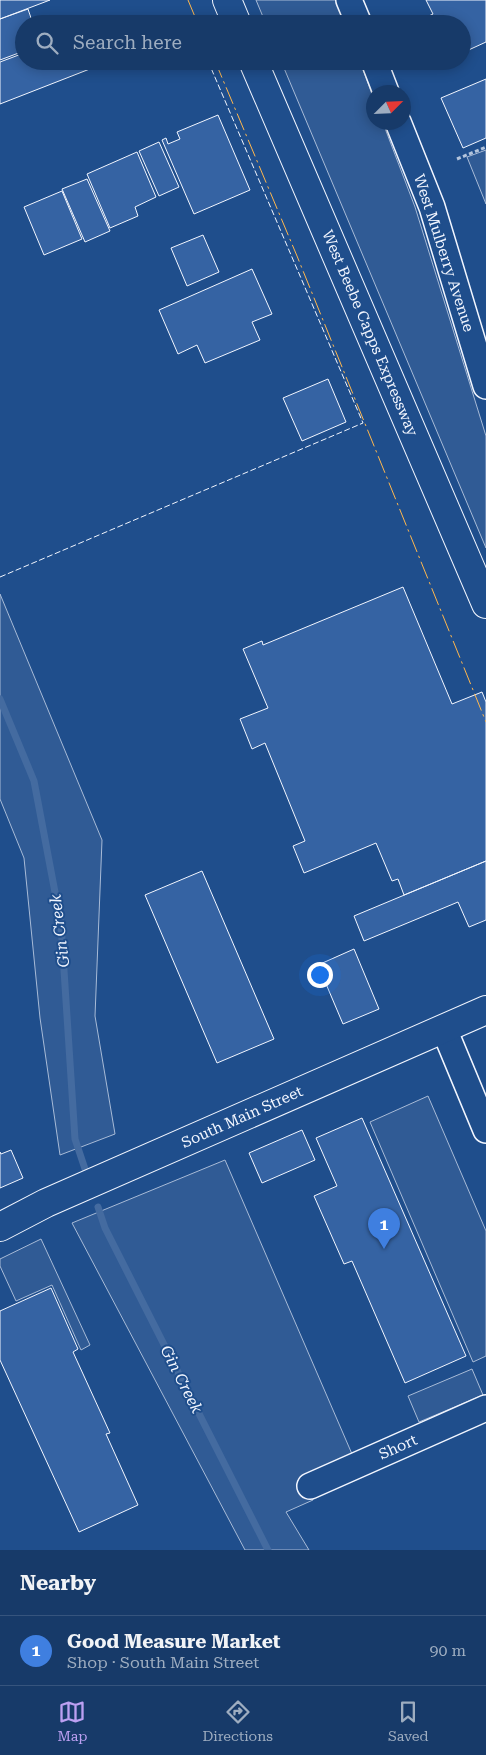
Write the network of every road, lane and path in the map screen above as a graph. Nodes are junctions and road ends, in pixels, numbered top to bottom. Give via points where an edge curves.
1 (227, 0) edge
2 (349, 0) edge
3 (233, 15) edge
4 (355, 15) edge
5 (257, 70) edge
6 (377, 70) edge
7 (383, 85) edge
8 (401, 130) edge
9 (486, 146) edge
10 (457, 159) dead end
11 (486, 386) edge
12 (486, 604) edge
13 (486, 1010) edge
14 (444, 1028) junction
15 (479, 1094) edge
16 (486, 1130) edge
17 (0, 1227) edge
18 (486, 1408) edge
19 (310, 1486) dead end

1 - 3 main road
2 - 4 street
5 - 12 main road, West Beebe Capps Expressway
6 - 7 street
8 - 11 street, West Mulberry Avenue via 432,207
9 - 10 path
13 - 14 main road, South Main Street
14 - 15 street
14 - 17 main road, South Main Street via 46,1203
15 - 16 street
18 - 19 street, Short

